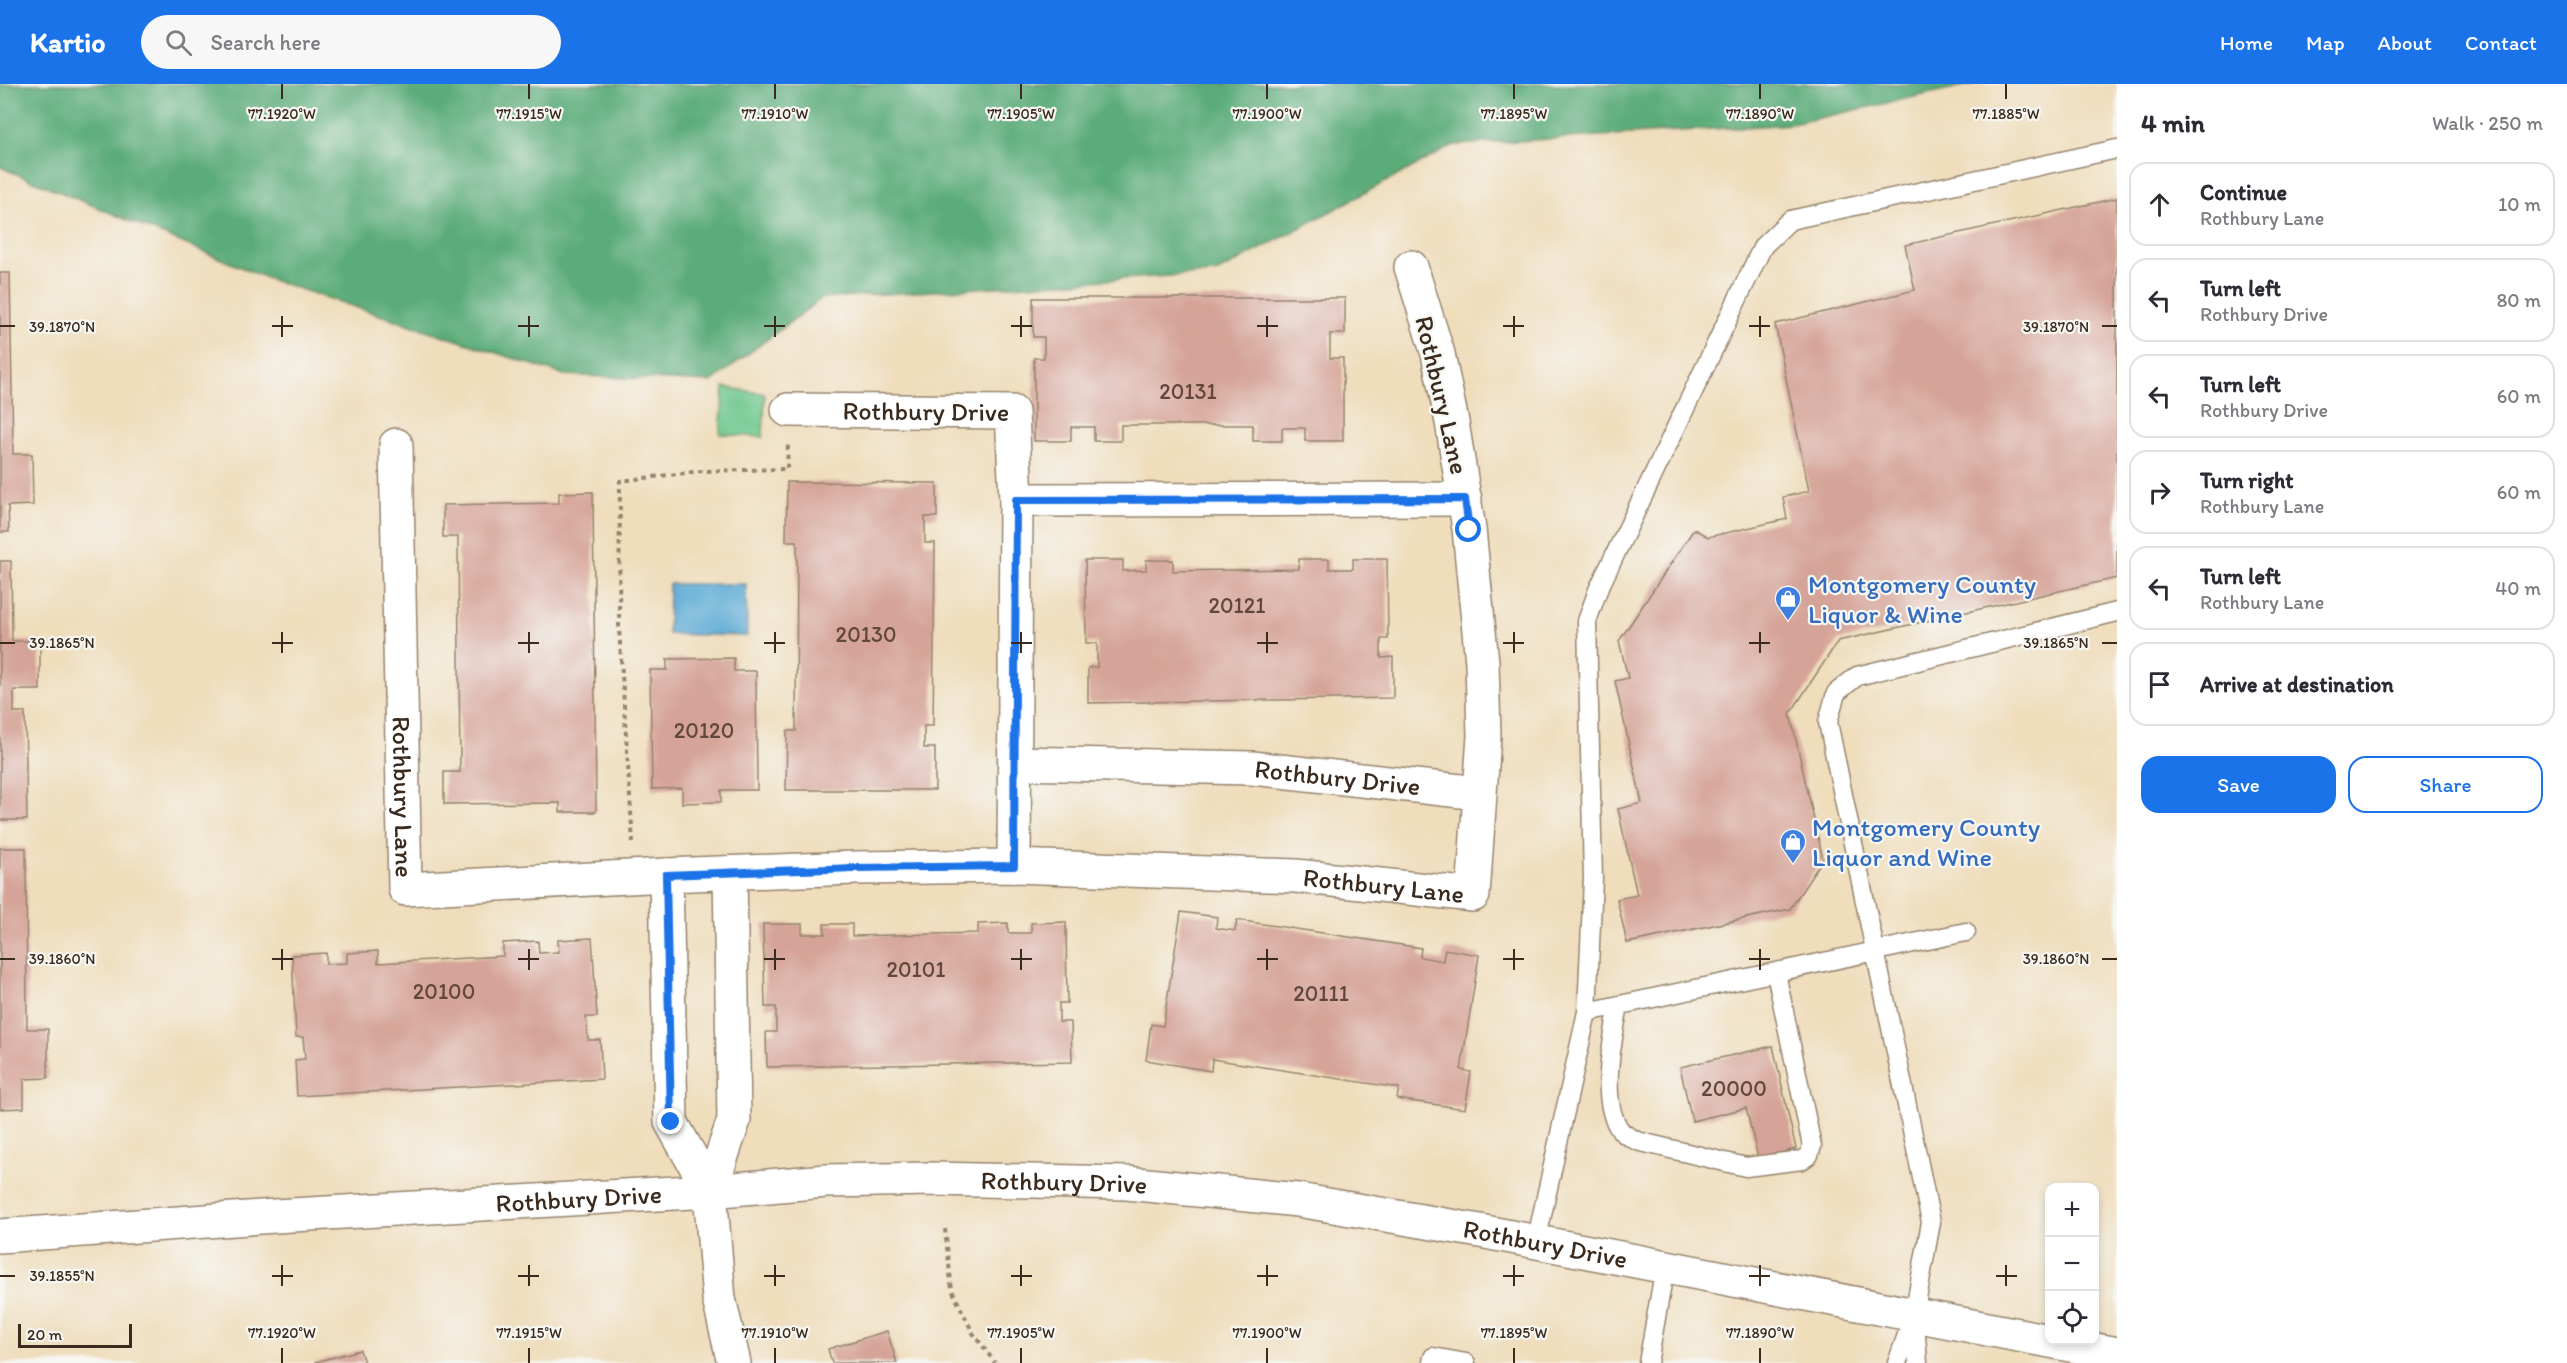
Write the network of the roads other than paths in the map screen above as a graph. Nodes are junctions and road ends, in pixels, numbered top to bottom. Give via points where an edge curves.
1 (2117, 149) edge
2 (1411, 267) dead end
3 (788, 410) road end
4 (396, 445) dead end
5 (1465, 499) junction
6 (1016, 500) junction
7 (2117, 612) edge
8 (1016, 763) junction
9 (1479, 793) junction
10 (1014, 866) junction
11 (730, 873) junction
12 (651, 876) junction
13 (1966, 932) dead end
14 (1875, 952) junction
15 (1776, 973) junction
16 (1619, 1005) junction
17 (1587, 1012) junction
18 (710, 1191) junction
19 (0, 1236) edge
20 (1536, 1242) junction
21 (1665, 1267) junction
22 (1914, 1315) junction
23 (2117, 1354) edge
24 (734, 1363) edge
25 (1432, 1363) edge
26 (1466, 1363) edge
27 (1648, 1363) edge
28 (1897, 1363) edge
29 (1918, 1363) edge

1 - 17 lane via 1790,220 1763,246 1598,590 1587,621 1593,879
2 - 5 street, Rothbury Lane via 1438,354
3 - 6 street, Rothbury Drive via 1012,412
4 - 12 street, Rothbury Lane via 405,889
5 - 6 street
5 - 9 street, Rothbury Lane via 1482,662 1485,736
6 - 8 street, Rothbury Drive
7 - 14 lane via 1857,676 1836,693 1828,722
8 - 9 street, Rothbury Drive via 1252,768
8 - 10 street, Rothbury Drive
9 - 10 street, Rothbury Lane via 1473,895 1296,876
10 - 11 street, Rothbury Lane
11 - 12 street, Rothbury Lane
11 - 18 street via 734,1120
12 - 18 street via 671,1122
13 - 14 lane
14 - 15 lane
14 - 22 lane via 1931,1222
15 - 16 lane
15 - 16 lane via 1812,1146 1802,1160 1746,1167 1637,1141 1621,1131 1609,1089 1609,1057
16 - 17 lane
17 - 20 lane
18 - 19 street, Rothbury Drive
18 - 20 street, Rothbury Drive via 838,1180 1127,1183 1298,1200
18 - 24 street via 719,1299
20 - 21 street, Rothbury Drive
21 - 22 street, Rothbury Drive
21 - 27 lane
22 - 23 street, Rothbury Drive
22 - 28 lane
22 - 29 lane
25 - 26 lane via 1433,1357

